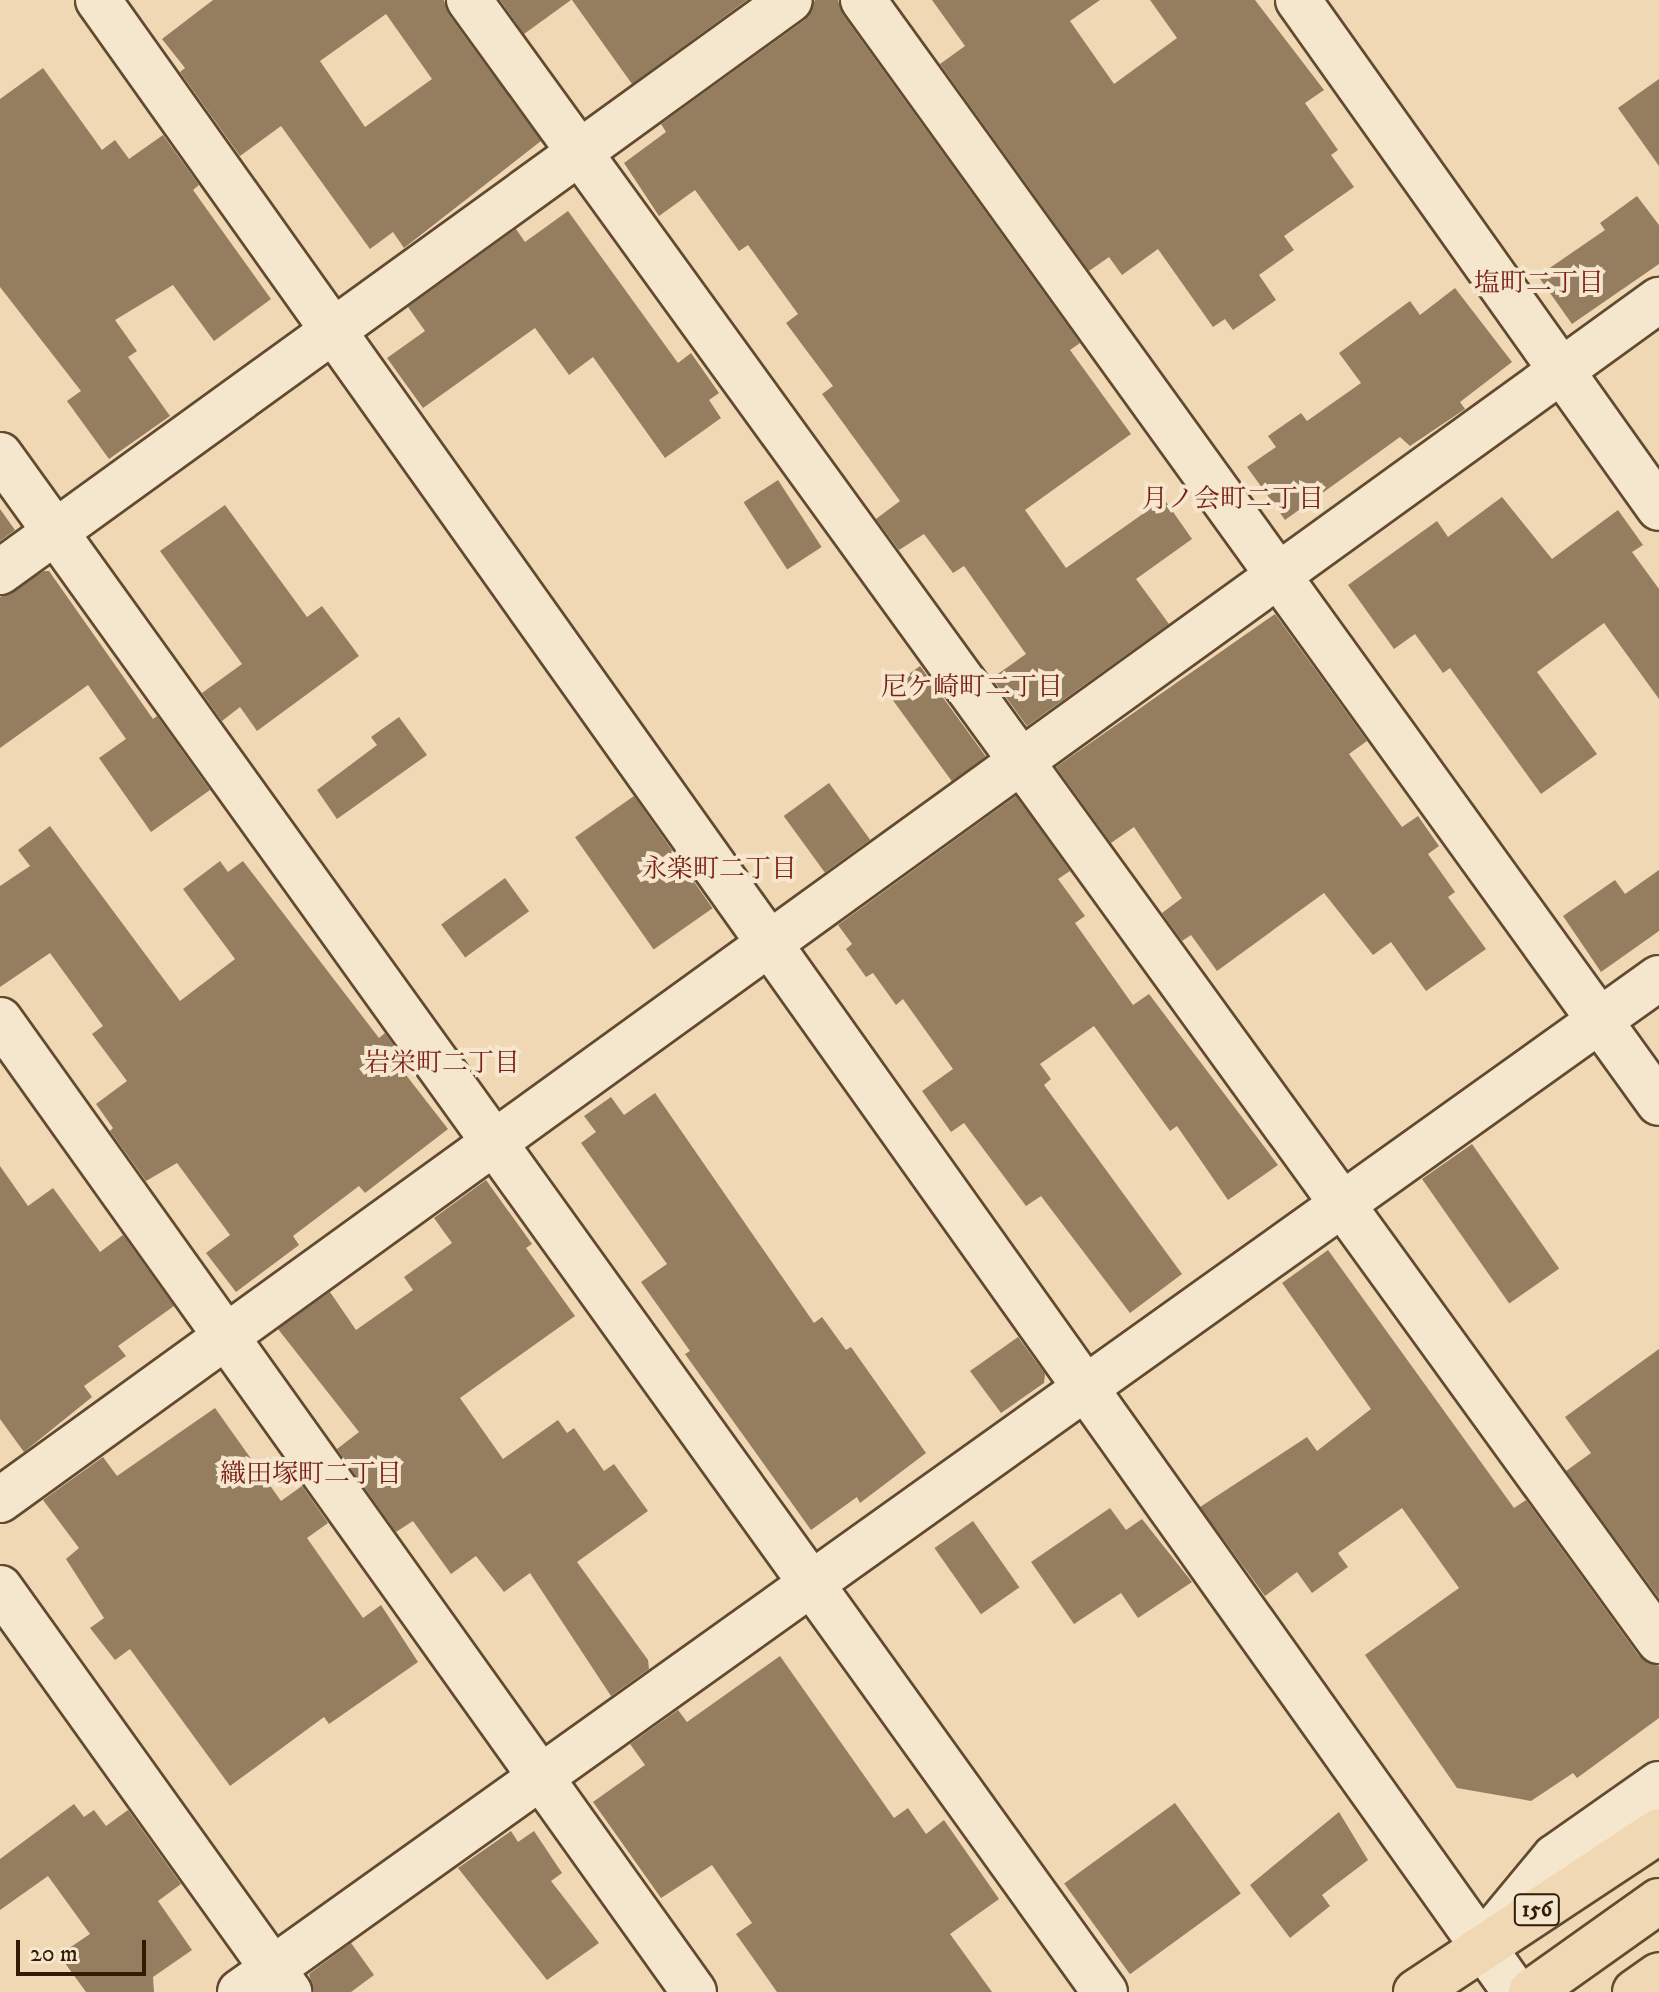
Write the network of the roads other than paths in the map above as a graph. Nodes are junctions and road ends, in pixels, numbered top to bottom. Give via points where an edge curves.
1 (98, 0) edge
2 (469, 0) edge
3 (790, 0) edge
4 (863, 0) edge
5 (1298, 0) edge
6 (580, 152) junction
7 (1659, 300) edge
8 (333, 331) junction
9 (1562, 371) junction
10 (0, 455) edge
11 (1659, 508) edge
12 (55, 532) junction
13 (0, 572) edge
14 (1278, 576) junction
15 (1021, 762) junction
16 (770, 944) junction
17 (1659, 978) edge
18 (0, 1020) edge
19 (1600, 1021) junction
20 (1659, 1103) edge
21 (495, 1143) junction
22 (1343, 1204) junction
23 (227, 1337) junction
24 (1086, 1388) junction
25 (0, 1500) edge
26 (811, 1584) junction
27 (0, 1588) edge
28 (1659, 1641) edge
29 (541, 1777) junction
30 (1659, 1784) edge
31 (1659, 1831) edge
32 (1659, 1901) edge
33 (1482, 1945) junction
34 (1659, 1975) edge
35 (267, 1984) edge
36 (694, 1992) edge
37 (1105, 1992) edge
38 (1416, 1992) edge
39 (1515, 1992) edge
40 (1531, 1992) edge
41 (1635, 1992) edge

1 - 8 street
2 - 6 street
3 - 6 street
4 - 14 street
5 - 9 street
6 - 8 street
6 - 15 street
7 - 9 street
8 - 12 street
8 - 16 street
9 - 11 street
9 - 14 street
10 - 12 street
12 - 13 street
12 - 21 street
14 - 15 street
14 - 19 street
15 - 16 street
15 - 22 street
16 - 21 street
16 - 24 street
17 - 19 street
18 - 23 street
19 - 20 street
19 - 22 street
21 - 23 street
21 - 26 street
22 - 24 street
22 - 28 street
23 - 25 street
23 - 29 street
24 - 26 street
24 - 33 street
26 - 29 street
26 - 37 street
27 - 35 street
29 - 35 street
29 - 36 street
30 - 33 street via 1555,1857
31 - 33 highway, 156
32 - 40 highway, 156
33 - 38 highway, 156
33 - 39 street
34 - 41 highway

